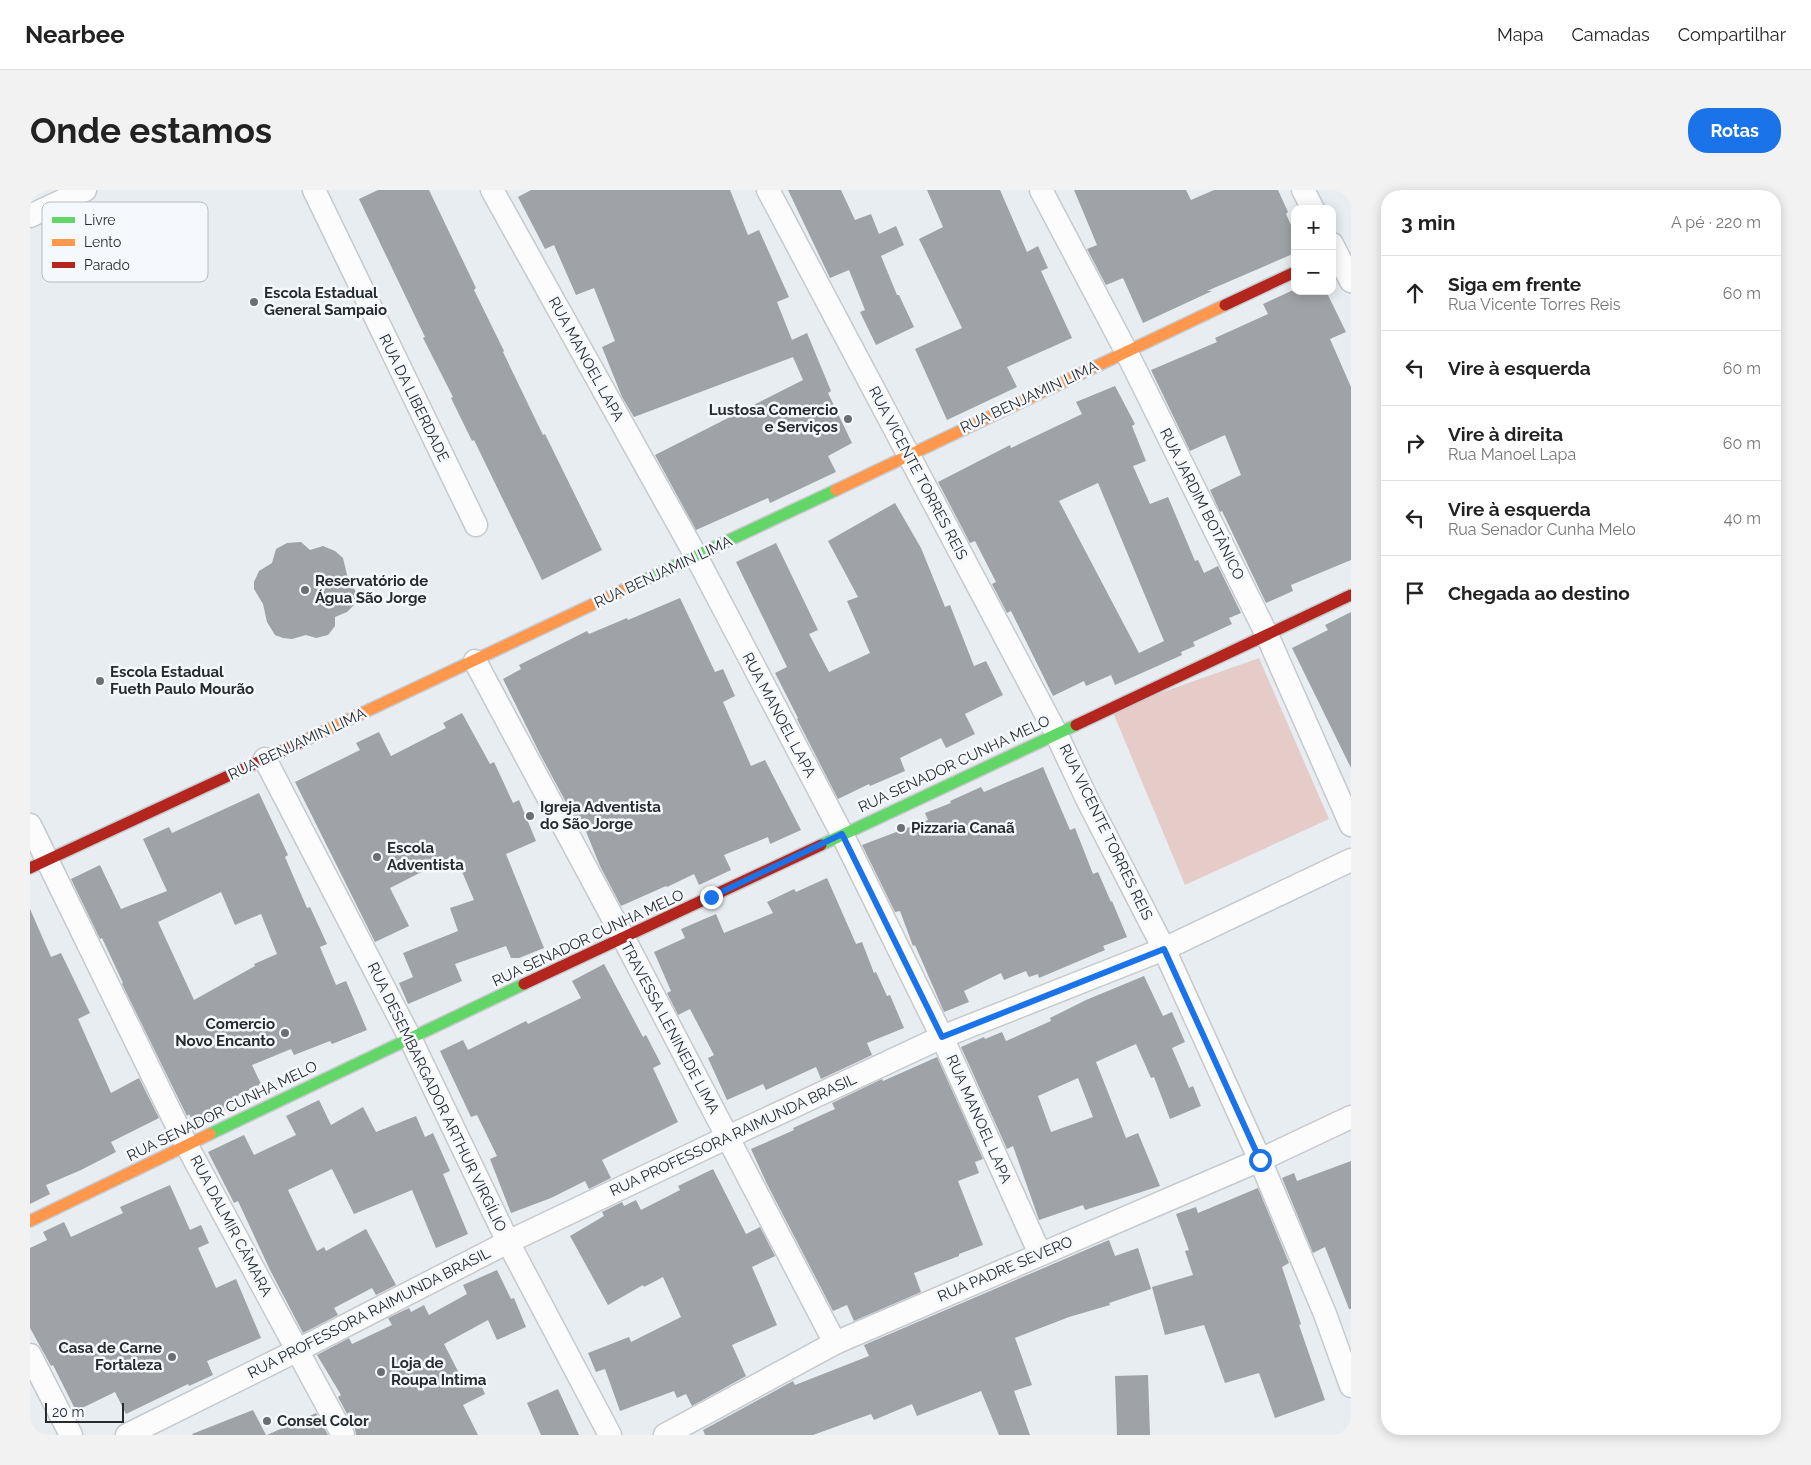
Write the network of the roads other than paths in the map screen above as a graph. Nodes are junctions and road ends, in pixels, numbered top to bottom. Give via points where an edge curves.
1 (85, 190) edge
2 (314, 190) edge
3 (492, 190) edge
4 (768, 190) edge
5 (1041, 190) edge
6 (1304, 190) edge
7 (59, 195) edge
8 (1311, 205) edge
9 (42, 207) edge
10 (30, 216) edge
11 (1338, 249) edge
12 (1291, 274) edge
13 (1351, 281) edge
14 (1126, 351) junction
15 (908, 455) junction
16 (476, 525) dead end
17 (696, 556) junction
18 (1351, 595) edge
19 (1267, 635) junction
20 (474, 661) junction
21 (1056, 733) junction
22 (265, 759) junction
23 (30, 825) edge
24 (1351, 825) edge
25 (842, 834) junction
26 (1351, 860) edge
27 (38, 864) edge
28 (623, 937) junction
29 (1164, 949) junction
30 (942, 1037) junction
31 (410, 1038) junction
32 (1351, 1116) edge
33 (728, 1138) junction
34 (186, 1144) junction
35 (1260, 1160) junction
36 (30, 1221) edge
37 (508, 1242) junction
38 (1040, 1254) junction
39 (834, 1343) junction
40 (298, 1350) junction
41 (30, 1355) edge
42 (1351, 1386) edge
43 (71, 1435) edge
44 (127, 1435) edge
45 (343, 1435) edge
46 (610, 1435) edge
47 (665, 1435) edge

1 - 7 street
2 - 16 street, RUA DA LIBERDADE
3 - 17 street, RUA MANOEL LAPA
4 - 15 street, RUA VICENTE TORRES REIS
5 - 14 street, RUA JARDIM BOTÂNICO
6 - 8 street
9 - 10 street
11 - 13 street
12 - 14 street, RUA BENJAMIN LIMA
14 - 15 street, RUA BENJAMIN LIMA
14 - 19 street, RUA JARDIM BOTÂNICO
15 - 17 street, RUA BENJAMIN LIMA
15 - 21 street, RUA VICENTE TORRES REIS
17 - 20 street, RUA BENJAMIN LIMA
17 - 25 street, RUA MANOEL LAPA
18 - 19 street, RUA SENADOR CUNHA MELO
19 - 21 street, RUA SENADOR CUNHA MELO
19 - 24 street, RUA JARDIM BOTÂNICO
20 - 22 street, RUA BENJAMIN LIMA
20 - 28 street, TRAVESSA LENINEDE LIMA
21 - 25 street, RUA SENADOR CUNHA MELO
21 - 29 street, RUA VICENTE TORRES REIS
22 - 27 street, RUA BENJAMIN LIMA
22 - 31 street, RUA DESEMBARGADOR ARTHUR VIRGÍLIO
23 - 27 street, RUA DALMIR CÂMARA
25 - 28 street, RUA SENADOR CUNHA MELO
25 - 30 street, RUA MANOEL LAPA
26 - 29 street, RUA PROFESSORA RAIMUNDA BRASIL
27 - 34 street, RUA DALMIR CÂMARA
28 - 31 street, RUA SENADOR CUNHA MELO
28 - 33 street, TRAVESSA LENINEDE LIMA
29 - 30 street, RUA PROFESSORA RAIMUNDA BRASIL
29 - 35 street, RUA VICENTE TORRES REIS
30 - 33 street, RUA PROFESSORA RAIMUNDA BRASIL
30 - 38 street, RUA MANOEL LAPA
31 - 34 street, RUA SENADOR CUNHA MELO
31 - 37 street, RUA DESEMBARGADOR ARTHUR VIRGÍLIO
32 - 35 street, RUA PADRE SEVERO
33 - 37 street, RUA PROFESSORA RAIMUNDA BRASIL
33 - 39 street, TRAVESSA LENINEDE LIMA
34 - 36 street, RUA SENADOR CUNHA MELO
34 - 40 street, RUA DALMIR CÂMARA
35 - 38 street, RUA PADRE SEVERO
35 - 42 street, RUA VICENTE TORRES REIS via 1325,1314
37 - 40 street, RUA PROFESSORA RAIMUNDA BRASIL
37 - 46 street, RUA DESEMBARGADOR ARTHUR VIRGÍLIO
38 - 39 street, RUA PADRE SEVERO
39 - 47 street, RUA PADRE SEVERO
40 - 44 street, RUA PROFESSORA RAIMUNDA BRASIL
40 - 45 street, RUA DALMIR CÂMARA
41 - 43 street

